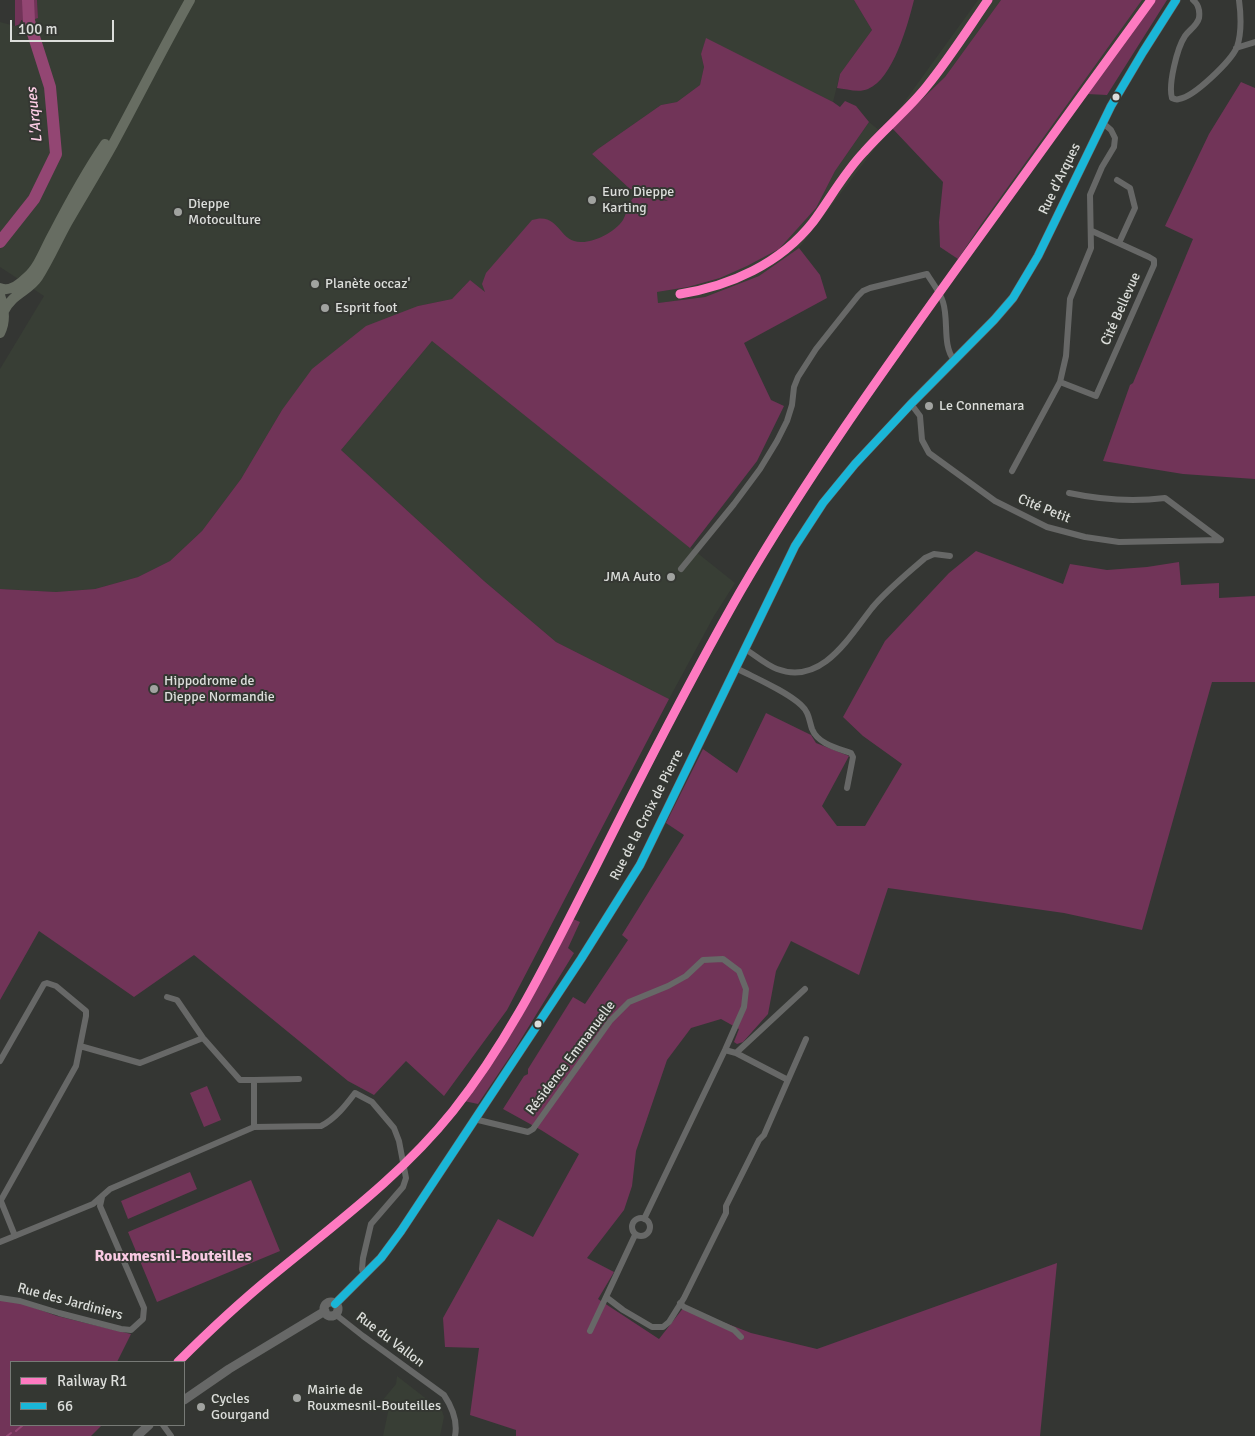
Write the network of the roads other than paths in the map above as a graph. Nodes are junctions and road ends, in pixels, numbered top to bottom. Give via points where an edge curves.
1 (190, 0) edge
2 (1176, 0) edge
3 (1193, 0) edge
4 (1239, 0) edge
5 (1255, 42) edge
6 (1236, 48) junction
7 (124, 122) junction
8 (1103, 123) junction
9 (1117, 180) dead end
10 (1092, 231) junction
11 (1119, 243) junction
12 (0, 288) edge
13 (0, 295) edge
14 (4, 311) junction
15 (0, 333) edge
16 (954, 360) junction
17 (1060, 382) junction
18 (911, 404) junction
19 (1012, 471) dead end
20 (1069, 493) dead end
21 (950, 556) dead end
22 (681, 569) dead end
23 (745, 648) junction
24 (736, 668) junction
25 (847, 788) dead end
26 (805, 989) dead end
27 (167, 998) dead end
28 (203, 1038) junction
29 (806, 1039) dead end
30 (80, 1046) junction
31 (725, 1050) junction
32 (736, 1053) junction
33 (0, 1061) edge
34 (299, 1079) dead end
35 (254, 1080) junction
36 (788, 1080) junction
37 (474, 1119) junction
38 (254, 1126) junction
39 (104, 1194) junction
40 (0, 1200) edge
41 (644, 1219) junction
42 (635, 1235) junction
43 (15, 1236) junction
44 (0, 1242) edge
45 (364, 1276) junction
46 (606, 1297) junction
47 (0, 1298) edge
48 (680, 1302) junction
49 (336, 1304) junction
50 (325, 1311) junction
51 (336, 1314) junction
52 (590, 1331) dead end
53 (741, 1337) dead end
54 (185, 1399) edge
55 (148, 1426) edge
56 (138, 1436) edge
57 (455, 1436) edge

1 - 7 main road
2 - 8 main road, Rue d'Arques via 1139,57
3 - 6 street via 1200,15 1181,46 1170,92 1172,98 1178,100 1187,96 1215,75
4 - 6 street via 1240,33
5 - 6 street
7 - 12 main road via 104,146 77,189 28,277 11,288
7 - 14 main road via 37,278 8,302
8 - 10 street via 1115,138 1114,147 1090,195
8 - 16 main road, Rue d'Arques via 1024,281 994,320
9 - 11 street via 1130,188 1135,208
10 - 11 street, Cité Bellevue
10 - 17 street via 1091,248 1070,299 1066,356
11 - 17 street, Cité Bellevue via 1154,260 1154,265 1096,396
13 - 14 main road
14 - 15 main road
16 - 18 main road, Rue de la Croix de Pierre
16 - 22 street via 948,349 943,302 927,274 863,291 816,348 798,377 787,421 760,469
17 - 19 street
18 - 20 street, Cité Petit via 920,416 922,440 929,453 995,501 1047,527 1119,542 1221,540 1165,498 1117,501
18 - 23 main road, Rue de la Croix de Pierre via 823,503 795,546
21 - 23 street via 934,554 925,558 874,606 835,656 821,666 786,672
23 - 24 main road, Rue de la Croix de Pierre
24 - 25 street via 795,700 808,713 812,731 818,739 851,754
24 - 37 main road, Rue de la Croix de Pierre via 640,865
26 - 32 street
27 - 28 street via 177,1000
28 - 30 street via 140,1063
28 - 35 street via 240,1080
29 - 36 street
30 - 33 street via 86,1011 56,986 47,983
30 - 40 street via 76,1066
31 - 32 street
31 - 37 street, Résidence Emmanuelle via 744,1007 746,989 739,971 723,959 702,960 686,976 629,1002 610,1022 533,1129 528,1132
31 - 41 street, Résidence Emmanuelle
32 - 36 street
34 - 35 street
35 - 38 street
36 - 48 street via 764,1135 726,1206 726,1214
37 - 45 main road, Rue de la Croix de Pierre via 401,1231
38 - 39 street
38 - 45 street via 321,1126 355,1093 372,1102 397,1134 406,1178 371,1224 363,1258
39 - 43 street via 93,1204
39 - 47 street, Rue des Jardiniers via 100,1206 144,1308 143,1319 131,1330 121,1329
40 - 43 street
41 - 42 street, Résidence Emmanuelle via 636,1219 632,1224
41 - 42 street, Résidence Emmanuelle via 650,1225 649,1232 641,1237
42 - 46 street, Résidence Emmanuelle
43 - 44 street
45 - 49 main road, Rue de la Croix de Pierre
46 - 48 street via 655,1328 670,1322
46 - 52 street, Résidence Emmanuelle
48 - 53 street via 684,1307 734,1330
49 - 50 main road via 327,1303
49 - 51 main road
50 - 51 main road via 330,1315
50 - 54 main road
51 - 57 street, Rue du Vallon via 444,1394 455,1419
55 - 56 main road

